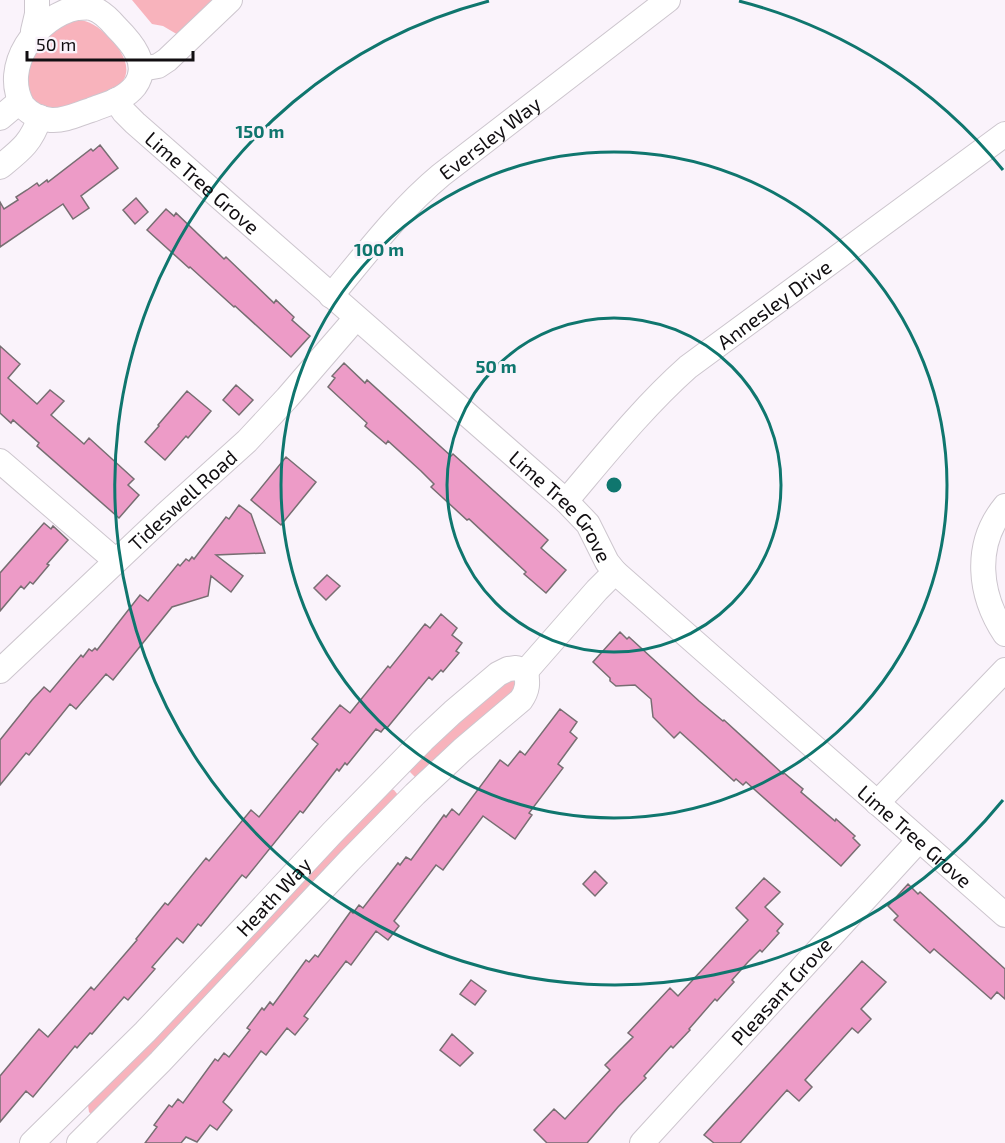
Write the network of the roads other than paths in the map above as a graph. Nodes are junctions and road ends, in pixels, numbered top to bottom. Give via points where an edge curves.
1 (37, 0) edge
2 (230, 0) edge
3 (668, 0) edge
4 (89, 4) edge
5 (33, 31) junction
6 (5, 64) edge
7 (141, 69) junction
8 (116, 100) junction
9 (19, 102) junction
10 (40, 117) junction
11 (0, 118) edge
12 (1005, 134) edge
13 (0, 167) edge
14 (331, 296) junction
15 (356, 318) junction
16 (0, 461) edge
17 (566, 501) junction
18 (1005, 506) edge
19 (116, 561) junction
20 (615, 572) junction
21 (1005, 634) edge
22 (1005, 670) edge
23 (0, 671) edge
24 (526, 671) junction
25 (392, 771) junction
26 (415, 794) junction
27 (878, 803) junction
28 (919, 840) junction
29 (1005, 915) edge
30 (70, 1107) junction
31 (93, 1138) edge
32 (32, 1143) edge
33 (642, 1143) edge

1 - 5 street
2 - 7 street via 167,60
3 - 14 street, Eversley Way via 423,190
4 - 5 street via 65,10
4 - 7 street via 130,41 138,53
5 - 6 street
6 - 9 street
7 - 8 street via 134,87
8 - 10 street via 63,120
8 - 14 street, Lime Tree Grove via 135,123
9 - 10 street
9 - 11 street
10 - 13 street via 29,142
12 - 17 street, Annesley Drive via 688,367 641,413
14 - 15 street, Lime Tree Grove
15 - 17 street, Lime Tree Grove
15 - 19 street, Tideswell Road via 247,441
16 - 19 street
17 - 20 street, Lime Tree Grove via 588,524
18 - 21 street via 990,532 983,576 995,620
19 - 23 street, Tideswell Road
20 - 24 street
20 - 27 street, Lime Tree Grove
22 - 27 street
24 - 25 street, Heath Way via 516,668 498,674
24 - 26 street, Heath Way via 528,683 521,700
25 - 26 street
25 - 30 street, Heath Way
26 - 31 street, Heath Way
27 - 28 street, Lime Tree Grove
28 - 29 street, Lime Tree Grove
28 - 33 street, Pleasant Grove
30 - 31 street
30 - 32 street, Heath Way

